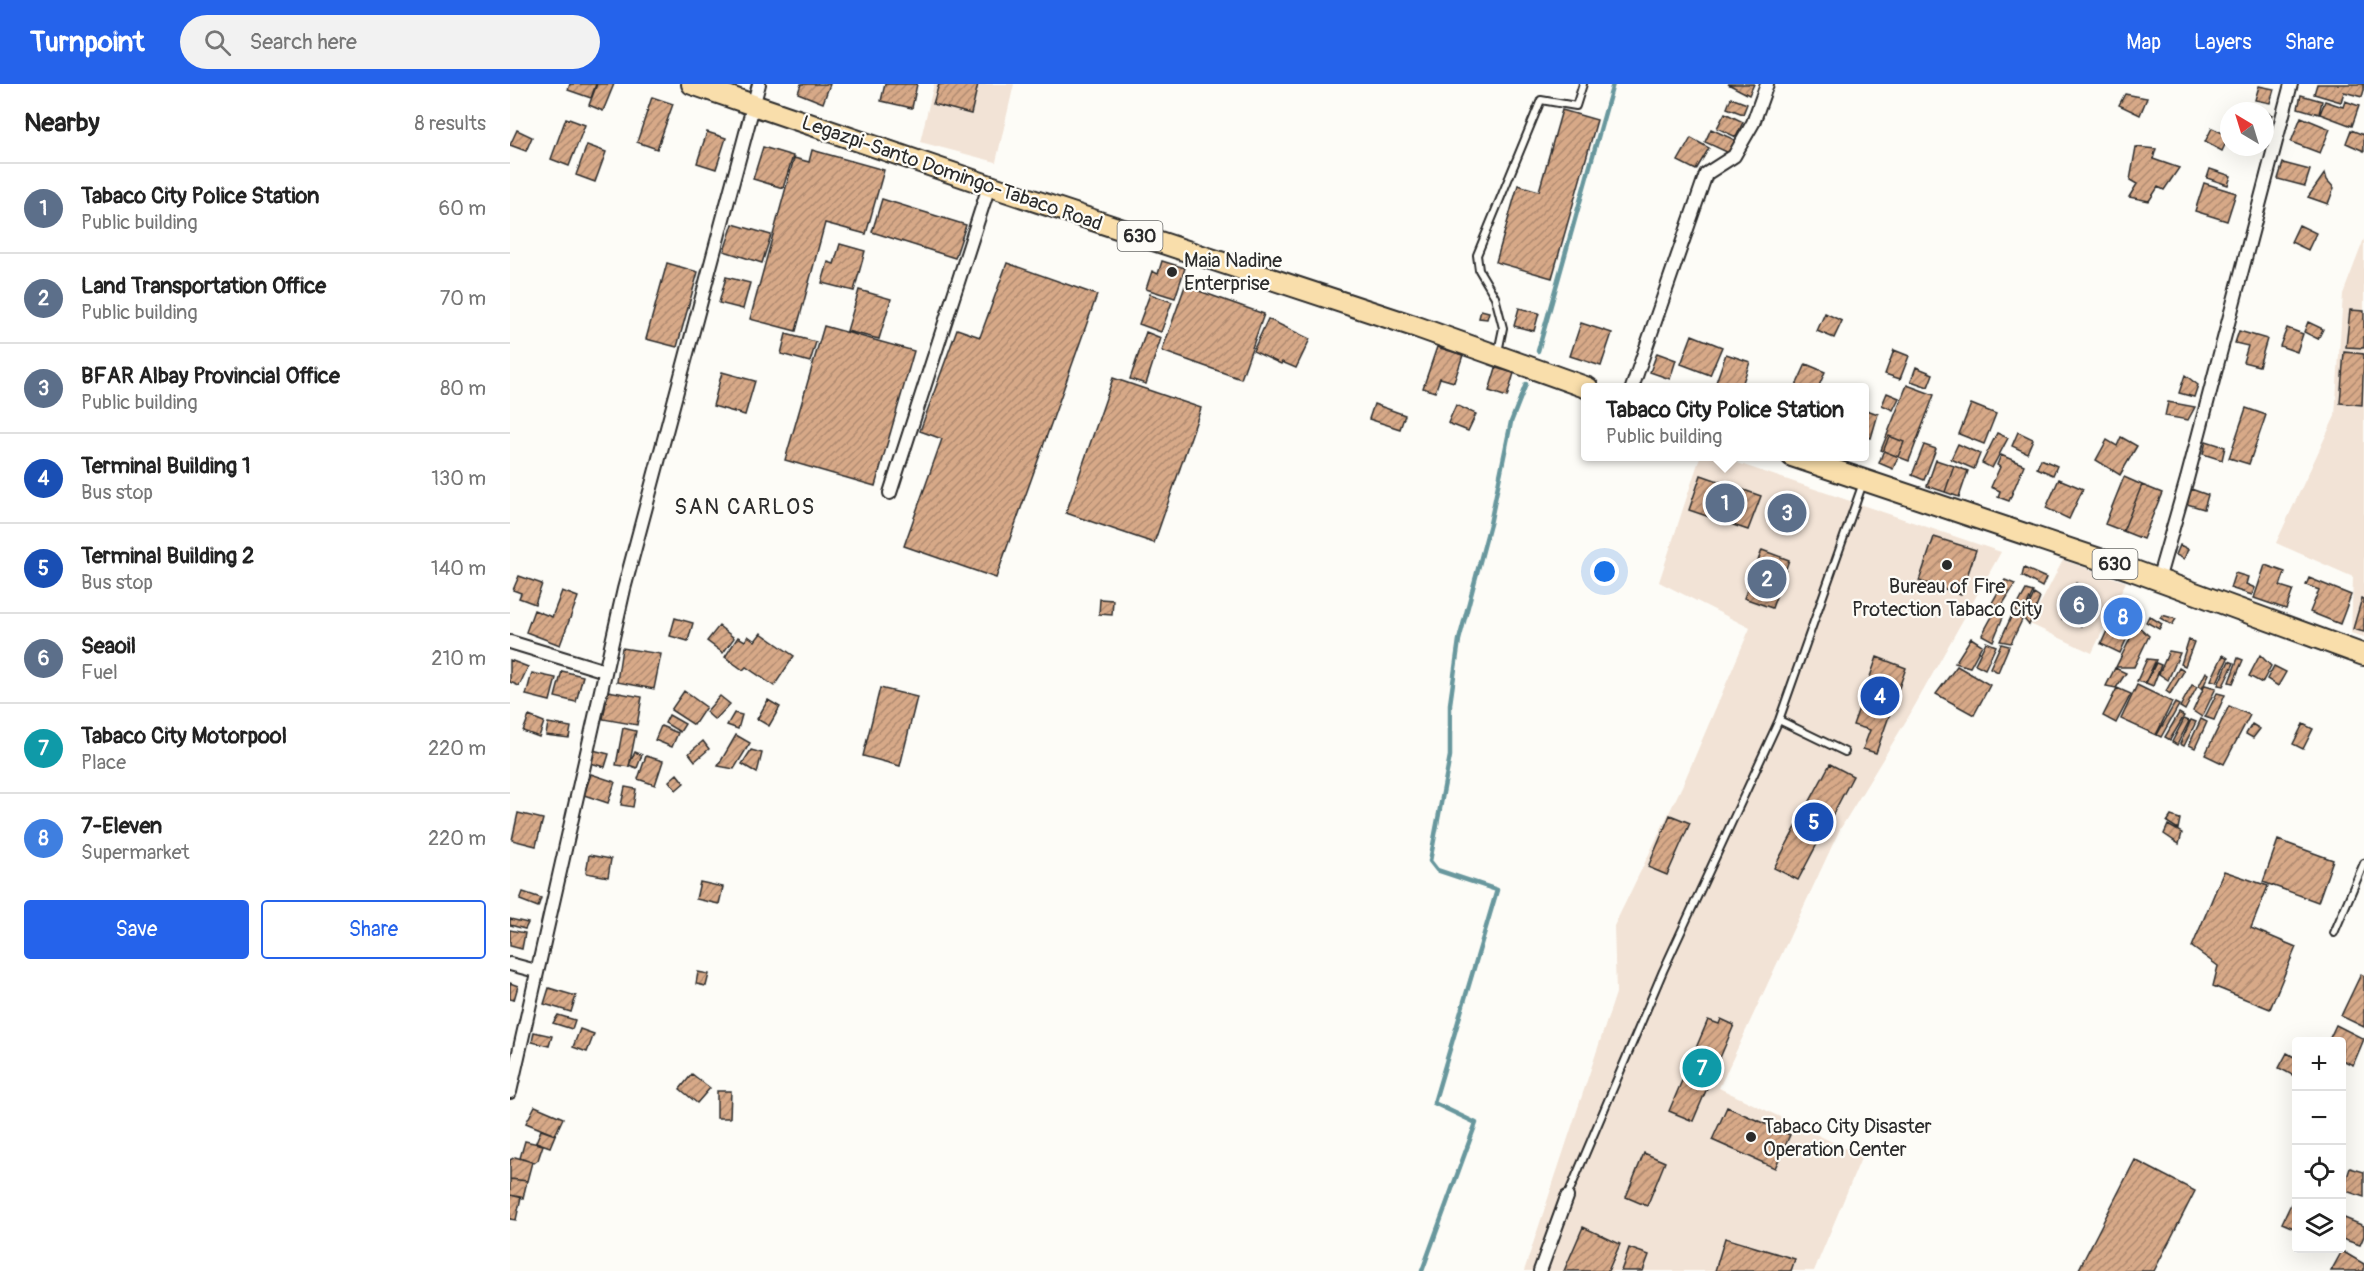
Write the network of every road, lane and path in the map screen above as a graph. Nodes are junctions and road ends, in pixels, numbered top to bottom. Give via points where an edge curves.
1 (692, 84) edge
2 (759, 84) edge
3 (1583, 84) edge
4 (1767, 84) edge
5 (2291, 84) edge
6 (754, 106) junction
7 (989, 186) junction
8 (1498, 356) junction
9 (1633, 383) edge
10 (1581, 385) edge
11 (1807, 461) edge
12 (1864, 480) junction
13 (890, 493) dead end
14 (2158, 580) junction
15 (510, 642) edge
16 (2364, 655) edge
17 (605, 671) junction
18 (1779, 720) junction
19 (1845, 752) dead end
20 (2364, 863) edge
21 (2334, 933) dead end
22 (510, 964) edge
23 (536, 970) junction
24 (510, 1092) edge
25 (1567, 1197) joint
26 (1540, 1271) edge

1 - 6 main road, Legazpi-Santo Domingo-Tabaco Road / 630
2 - 6 street
3 - 8 lane via 1576,106 1540,100 1477,255 1479,270 1495,297 1503,328
4 - 9 street via 1753,123 1734,156 1706,174
5 - 14 street
6 - 7 main road, Legazpi-Santo Domingo-Tabaco Road / 630
6 - 17 street
7 - 8 main road, Legazpi-Santo Domingo-Tabaco Road / 630
7 - 13 street
8 - 10 main road, Legazpi-Santo Domingo-Tabaco Road / 630
11 - 12 main road, 630
12 - 14 main road, 630
12 - 18 lane
14 - 16 main road, 630
15 - 17 street
17 - 23 street
18 - 19 lane
18 - 25 lane via 1663,971
20 - 21 lane
22 - 23 street
23 - 24 street
25 - 26 street

